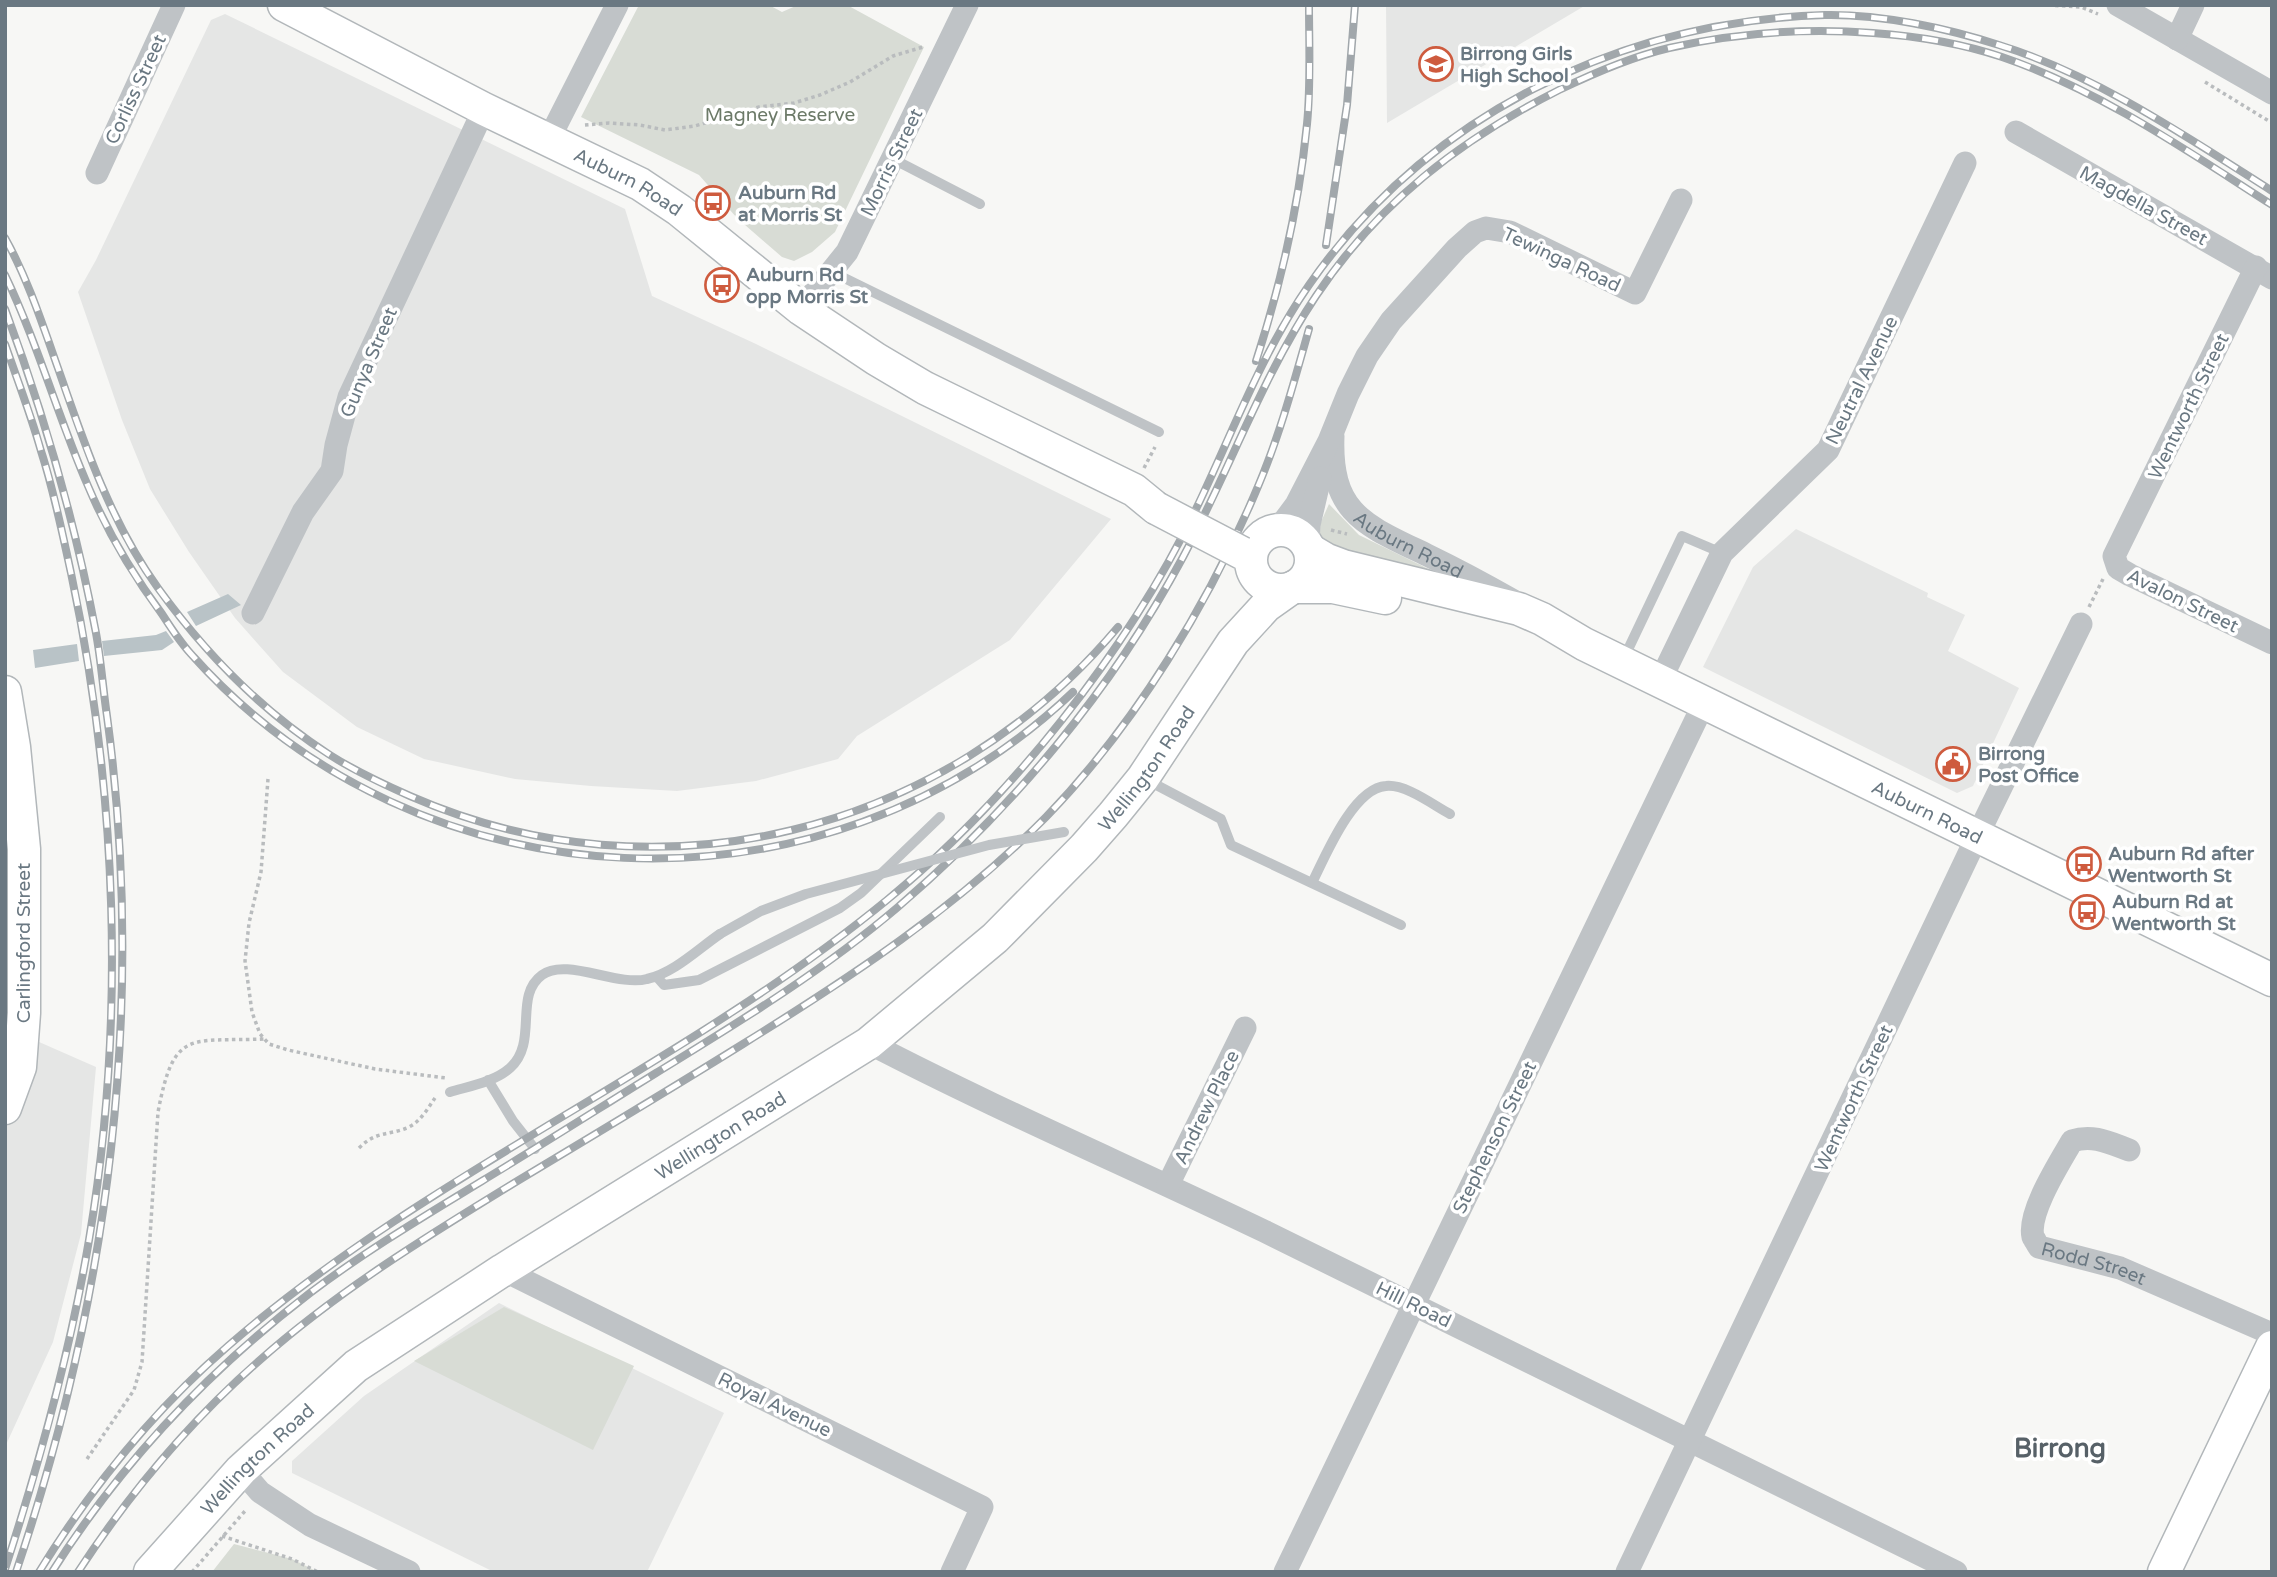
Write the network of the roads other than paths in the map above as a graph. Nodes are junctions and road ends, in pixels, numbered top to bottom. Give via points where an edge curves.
1 (174, 5) edge
2 (284, 5) edge
3 (617, 5) edge
4 (967, 5) edge
5 (2118, 5) edge
6 (2193, 5) edge
7 (321, 13) edge
8 (2177, 39) junction
9 (2272, 93) edge
10 (484, 109) junction
11 (2016, 132) dead end
12 (549, 139) junction
13 (893, 159) junction
14 (1965, 163) dead end
15 (96, 173) dead end
16 (1681, 200) dead end
17 (981, 204) dead end
18 (832, 272) junction
19 (2264, 272) edge
20 (801, 309) junction
21 (1331, 435) junction
22 (1158, 438) road end
23 (1313, 541) junction
24 (1256, 549) junction
25 (2117, 550) joint
26 (1722, 554) junction
27 (1292, 588) junction
28 (253, 613) dead end
29 (1542, 619) junction
30 (2081, 624) road end
31 (1233, 642) junction
32 (2272, 643) edge
33 (1584, 644) junction
34 (1622, 663) junction
35 (1660, 681) junction
36 (5, 692) edge
37 (1704, 703) junction
38 (1143, 778) junction
39 (1450, 814) dead end
40 (940, 817) dead end
41 (1977, 835) junction
42 (1074, 840) junction
43 (1312, 883) junction
44 (1401, 925) dead end
45 (657, 977) junction
46 (2272, 980) edge
47 (1245, 1028) dead end
48 (869, 1043) junction
49 (488, 1080) junction
50 (450, 1092) road end
51 (5, 1108) edge
52 (535, 1149) dead end
53 (2129, 1150) dead end
54 (1168, 1185) junction
55 (503, 1270) junction
56 (1413, 1303) junction
57 (2272, 1335) edge
58 (2272, 1347) edge
59 (1691, 1440) junction
60 (241, 1470) junction
61 (150, 1572) edge
62 (409, 1572) edge
63 (952, 1572) edge
64 (1285, 1572) edge
65 (1627, 1572) edge
66 (1956, 1572) edge
67 (2164, 1572) edge

1 - 15 street, Corliss Street
2 - 7 main road, Auburn Road
3 - 12 street
4 - 13 street, Morris Street
5 - 8 street
6 - 8 street
7 - 10 main road, Auburn Road
8 - 9 street
10 - 12 main road, Auburn Road
10 - 28 street, Gunya Street via 349,397 332,471 303,512
11 - 19 street, Magdella Street
12 - 20 main road, Auburn Road via 650,191
13 - 17 lane
13 - 18 street, Morris Street via 848,253
14 - 26 street, Neutral Avenue via 1828,450
16 - 21 street, Tewinga Road via 1635,293 1510,232 1486,228 1475,232 1391,321 1367,356
18 - 20 street, Morris Street
18 - 22 lane
19 - 25 street, Wentworth Street
20 - 24 main road, Auburn Road, bridge via 925,388 1149,491
21 - 23 street, Tewinga Road via 1310,521
21 - 24 street, Tewinga Road via 1296,505
21 - 29 street, Auburn Road via 1337,482 1358,518
23 - 24 main road via 1290,531
23 - 27 main road via 1309,572
23 - 29 main road, Auburn Road via 1343,566 1500,603
24 - 27 main road via 1265,586
24 - 31 main road, Wellington Road via 1248,599
25 - 32 street, Avalon Street via 2118,568
26 - 34 lane via 1682,536
26 - 35 street, Neutral Avenue
27 - 31 main road, Wellington Road via 1266,606
27 - 33 main road, Auburn Road via 1342,588
29 - 33 main road, Auburn Road
30 - 41 street, Wentworth Street
31 - 38 main road, Wellington Road
33 - 34 main road, Auburn Road
34 - 35 main road, Auburn Road
35 - 37 main road, Auburn Road
36 - 51 main road, Carlingford Street via 24,849 24,1013 20,1067
37 - 41 main road, Auburn Road
37 - 56 street, Stephenson Street
38 - 42 main road, Wellington Road
38 - 43 lane via 1221,819 1231,845
39 - 43 lane via 1405,790 1387,785 1372,789 1340,828
40 - 45 lane via 840,908 699,980 664,985
41 - 46 main road, Auburn Road
41 - 59 street, Wentworth Street
42 - 45 lane, bridge via 989,845 806,894 761,911
42 - 48 main road, Wellington Road via 995,938
43 - 44 lane
45 - 49 lane via 630,982 568,970 547,972 529,993 521,1054 510,1068
47 - 54 street, Andrew Place
48 - 54 street, Hill Road
48 - 55 main road, Wellington Road
49 - 50 lane
49 - 52 lane
53 - 57 street, Rodd Street via 2098,1139 2072,1141 2037,1212 2033,1238 2039,1247 2120,1268
54 - 56 street, Hill Road
55 - 60 main road, Wellington Road via 356,1366
55 - 63 street, Royal Avenue via 982,1507
56 - 59 street, Hill Road
56 - 64 street, Stephenson Street
58 - 67 main road
59 - 65 street, Wentworth Street
59 - 66 street, Hill Road
60 - 61 main road, Wellington Road
60 - 62 street via 260,1492 310,1525

